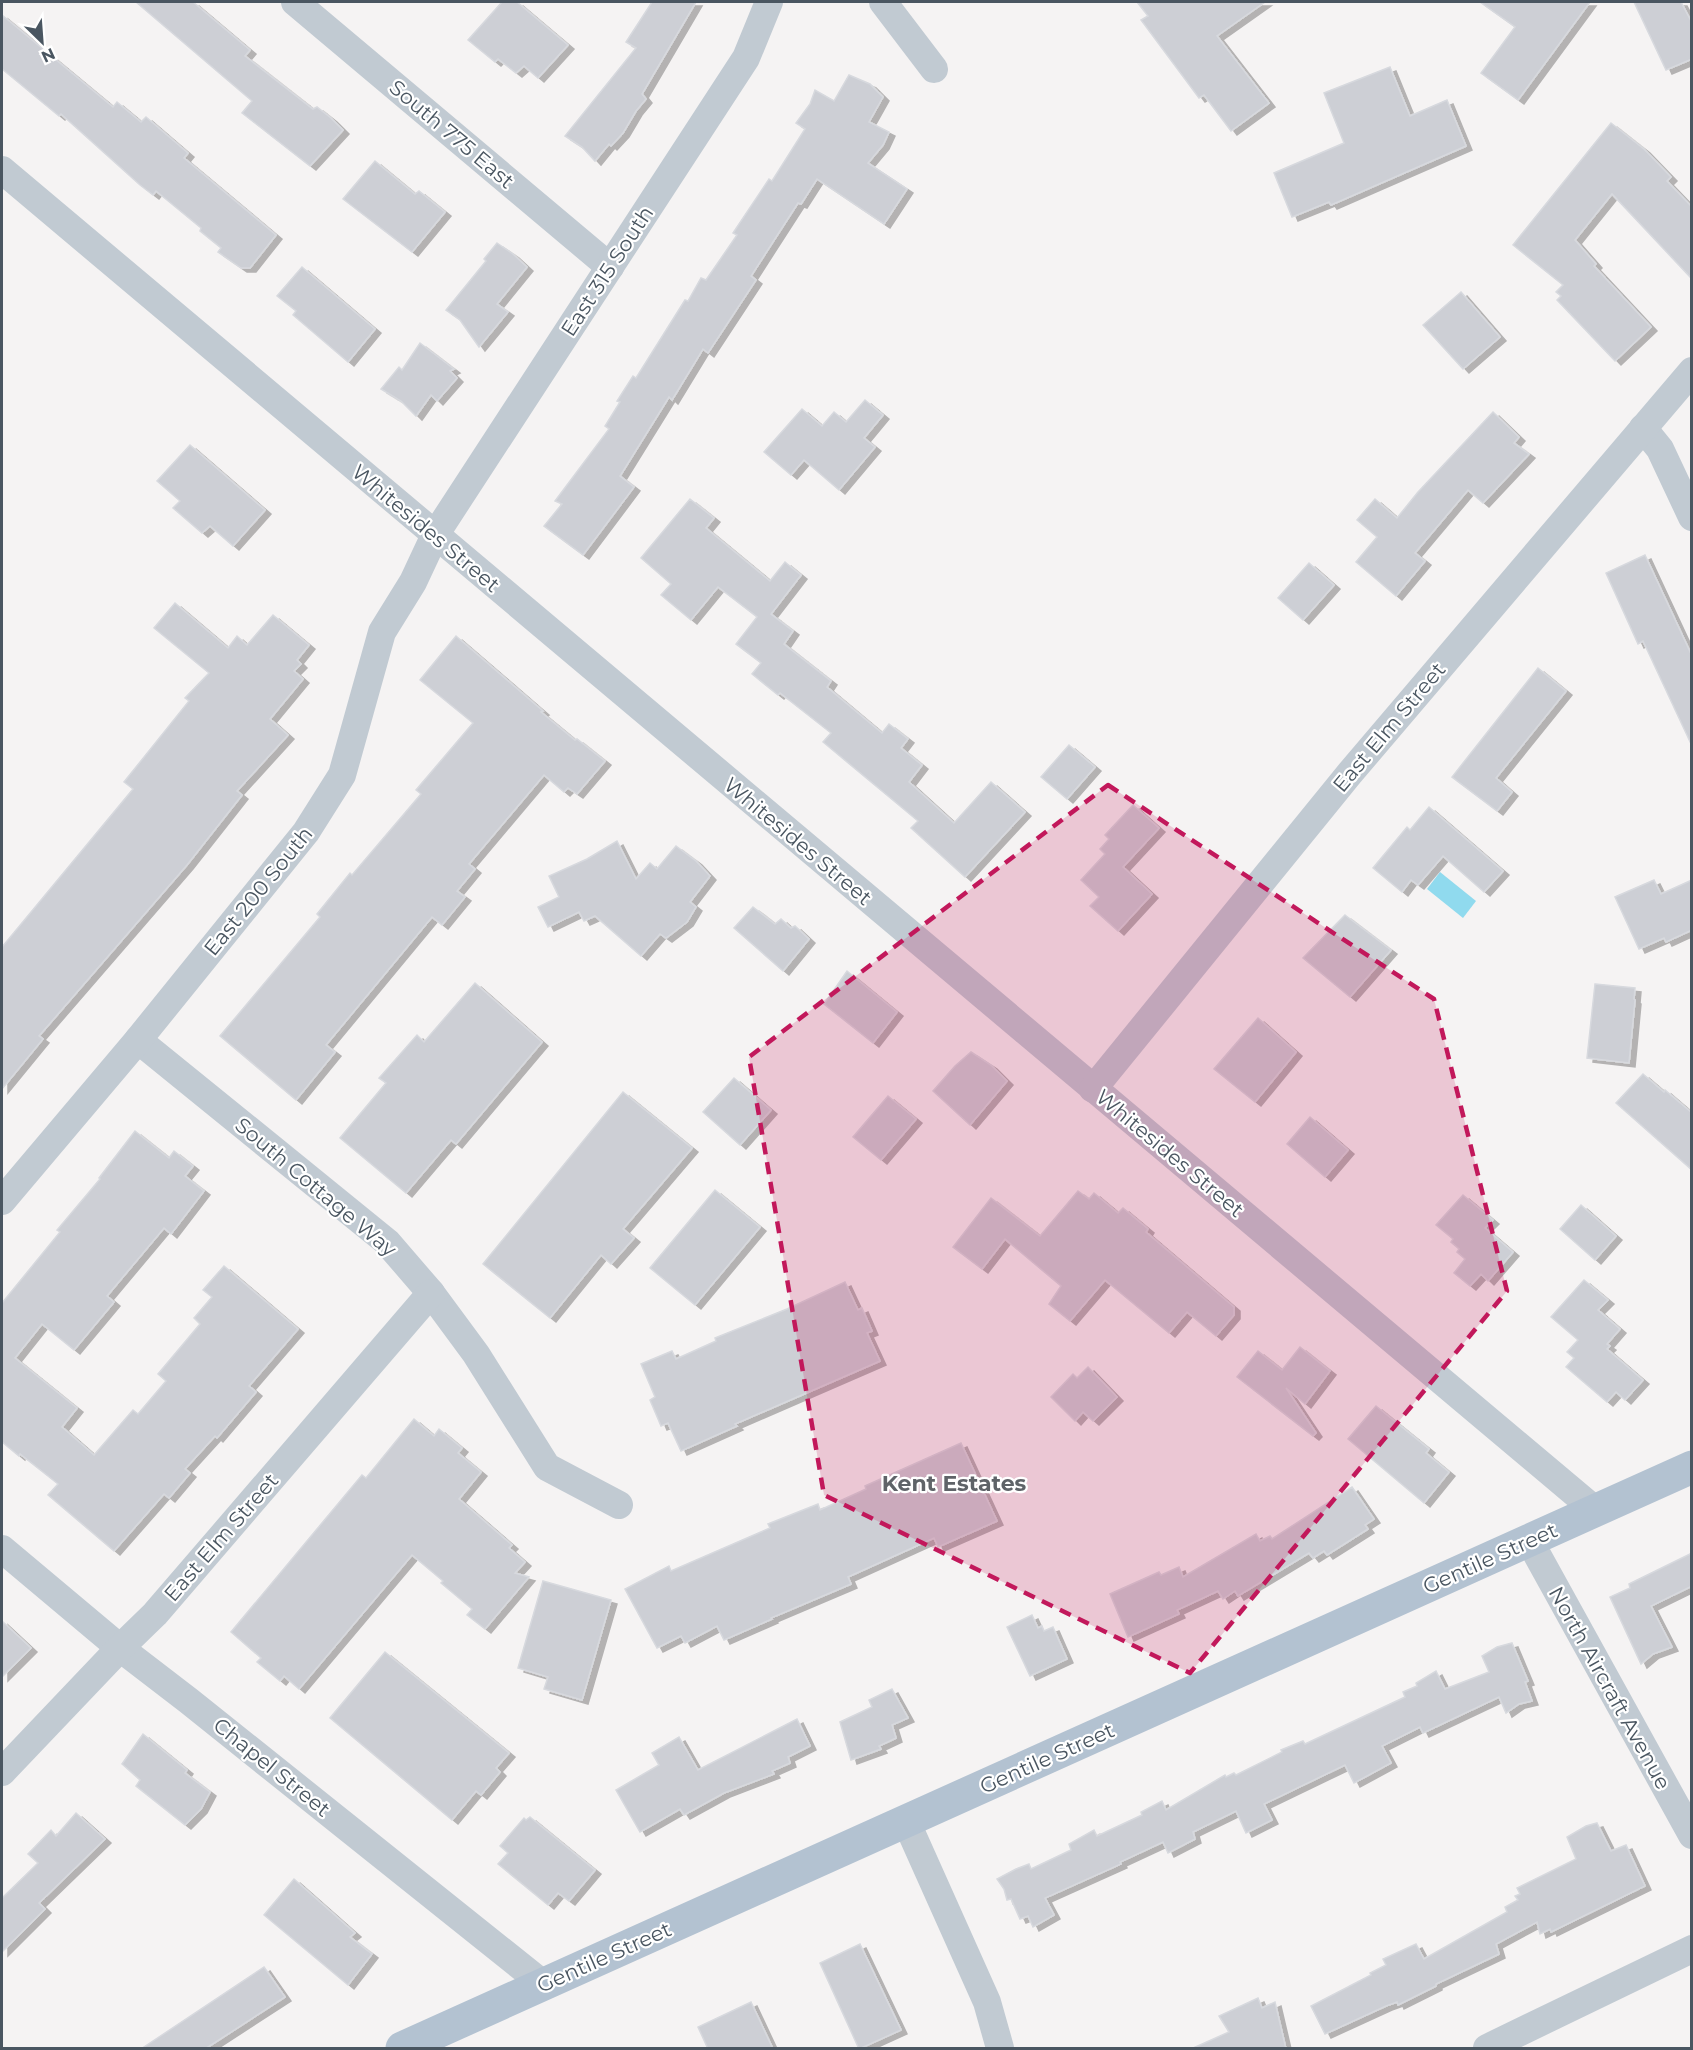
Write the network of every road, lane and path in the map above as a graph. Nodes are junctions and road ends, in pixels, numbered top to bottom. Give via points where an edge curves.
1 (295, 2) edge
2 (769, 2) edge
3 (883, 2) edge
4 (934, 69) dead end
5 (2, 170) edge
6 (610, 267) junction
7 (1692, 371) edge
8 (1643, 428) junction
9 (1692, 517) edge
10 (435, 535) junction
11 (138, 1040) junction
12 (1093, 1089) junction
13 (2, 1201) edge
14 (431, 1293) junction
15 (1692, 1467) edge
16 (619, 1505) dead end
17 (1595, 1510) junction
18 (1529, 1540) junction
19 (2, 1549) edge
20 (120, 1648) junction
21 (2, 1772) edge
22 (906, 1821) junction
23 (1692, 1835) edge
24 (1692, 1949) edge
25 (543, 1984) junction
26 (402, 2049) edge
27 (1000, 2049) edge
28 (1487, 2049) edge

1 - 6 street, South 775 East
2 - 6 street, East 315 South via 746,58
3 - 4 street
5 - 10 street, Whitesides Street
6 - 10 street, East 315 South
7 - 8 street, East Elm Street
8 - 9 street via 1660,449
8 - 12 street, East Elm Street via 1350,773
10 - 11 street, East 200 South via 413,582 382,632 342,775 306,832
10 - 12 street, Whitesides Street
11 - 13 street, East 200 South
11 - 14 street, South Cottage Way via 387,1242
12 - 17 street, Whitesides Street
14 - 16 street, South Cottage Way via 476,1354 547,1467
14 - 20 street, East Elm Street via 155,1614
15 - 17 main road, Gentile Street
17 - 18 main road, Gentile Street
18 - 22 main road, Gentile Street
18 - 23 street, North Aircraft Avenue
19 - 20 street, Chapel Street
20 - 21 street, East Elm Street
20 - 25 street, Chapel Street
22 - 25 main road, Gentile Street
22 - 27 street via 987,2002
24 - 28 street
25 - 26 main road, Gentile Street

